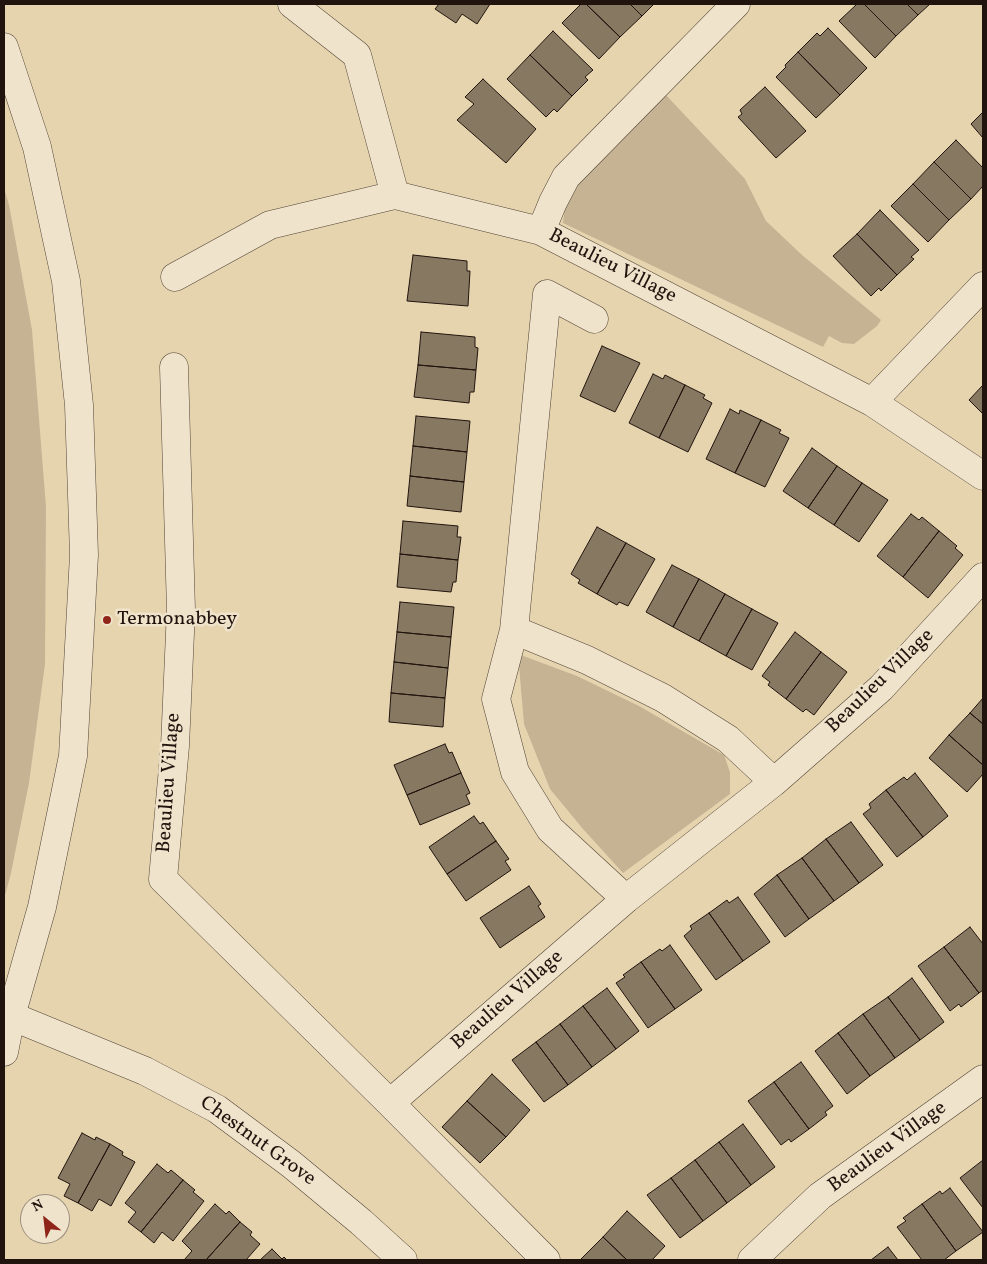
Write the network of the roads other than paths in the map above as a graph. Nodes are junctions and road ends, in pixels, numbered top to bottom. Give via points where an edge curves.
1 (292, 4) edge
2 (736, 4) edge
3 (4, 47) edge
4 (395, 195) junction
5 (541, 231) junction
6 (176, 277) dead end
7 (983, 286) edge
8 (594, 319) dead end
9 (174, 367) dead end
10 (872, 402) junction
11 (983, 476) edge
12 (983, 577) edge
13 (514, 630) junction
14 (774, 782) junction
15 (626, 899) junction
16 (11, 1016) junction
17 (4, 1052) edge
18 (983, 1079) edge
19 (390, 1103) junction
20 (403, 1260) edge
21 (546, 1260) edge
22 (752, 1260) edge

1 - 4 street via 357,55
2 - 5 street, Beaulieu Village via 566,177
3 - 16 street via 37,147 66,280 78,405 84,555 72,756 42,907
4 - 5 street
4 - 6 street via 270,225
5 - 10 street, Beaulieu Village
7 - 10 street
8 - 13 street via 547,294
9 - 19 street, Beaulieu Village via 181,610 163,879
10 - 11 street, Beaulieu Village
12 - 14 street, Beaulieu Village via 880,688
13 - 14 street via 587,660 663,698 728,738
13 - 15 street via 496,699 515,772 550,829
14 - 15 street, Beaulieu Village
15 - 19 street, Beaulieu Village
16 - 17 street
16 - 20 street, Chestnut Grove via 145,1071 217,1109 291,1164
18 - 22 street, Beaulieu Village via 820,1196
19 - 21 street, Beaulieu Village

